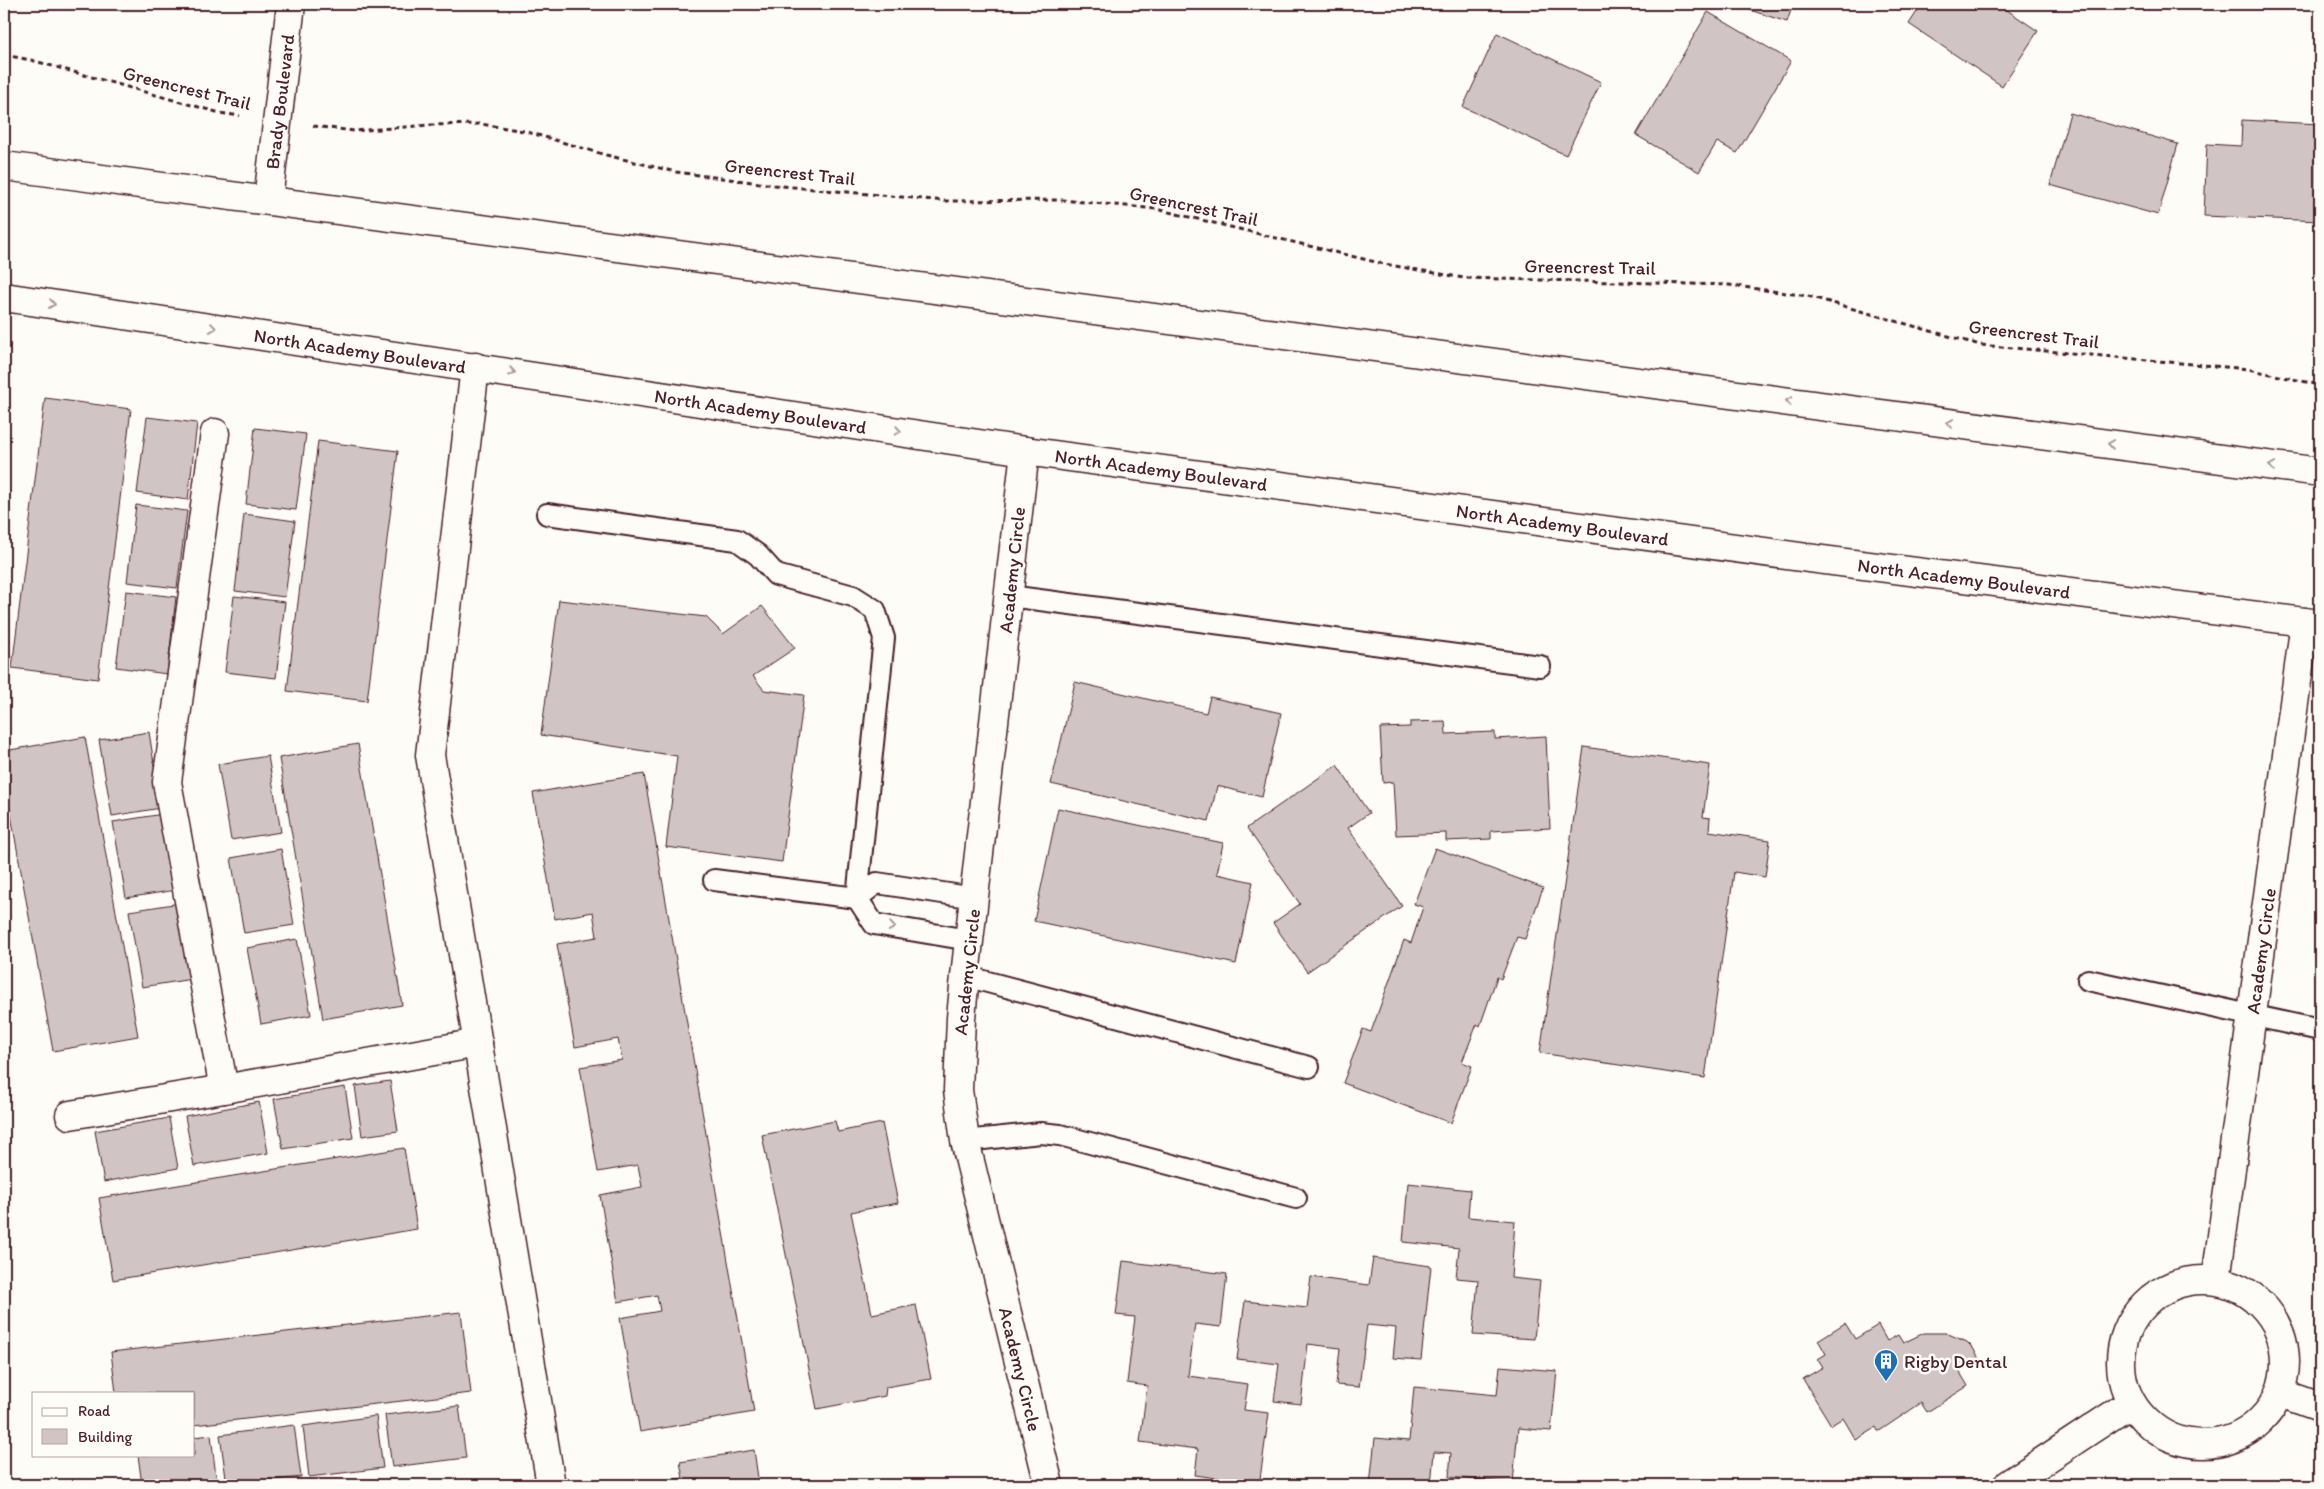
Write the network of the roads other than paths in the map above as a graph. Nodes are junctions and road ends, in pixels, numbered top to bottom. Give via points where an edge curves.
1 (291, 4) edge
2 (4, 166) edge
3 (268, 200) junction
4 (4, 297) edge
5 (475, 367) junction
6 (214, 433) dead end
7 (1025, 451) junction
8 (2320, 472) edge
9 (547, 514) dead end
10 (1009, 596) junction
11 (2315, 616) edge
12 (1540, 666) dead end
13 (714, 880) dead end
14 (857, 898) junction
15 (975, 898) junction
16 (969, 940) junction
17 (965, 976) junction
18 (2088, 980) dead end
19 (2252, 1015) junction
20 (2320, 1030) edge
21 (478, 1043) junction
22 (1309, 1067) dead end
23 (224, 1089) junction
24 (70, 1115) dead end
25 (965, 1141) junction
26 (1296, 1198) dead end
27 (2216, 1280) junction
28 (2280, 1394) junction
29 (2131, 1403) junction
30 (2320, 1407) edge
31 (544, 1484) edge
32 (1049, 1485) edge
33 (2007, 1485) edge

1 - 3 main road, Brady Boulevard
2 - 3 main road
8 -> 3 main road
4 -> 5 main road, North Academy Boulevard
5 -> 7 main road, North Academy Boulevard
5 - 21 main road via 430,755
6 - 23 main road via 167,782
7 - 10 main road, Academy Circle
7 - 11 main road, North Academy Boulevard via 1799,557
9 - 14 lane via 737,540 776,574 853,596 875,610 884,638
10 - 12 lane
10 - 15 main road, Academy Circle
11 - 19 main road, Academy Circle
13 - 14 lane
14 - 15 lane via 877,883
14 -> 16 lane via 874,924
15 - 16 main road, Academy Circle
16 - 17 main road, Academy Circle
17 - 22 lane
17 - 25 main road, Academy Circle via 958,1090
18 - 19 lane
19 - 20 lane
19 - 27 main road, Academy Circle
21 - 23 main road
21 - 31 main road
23 - 24 main road
25 - 26 lane via 1041,1133 1060,1135
25 - 32 main road, Academy Circle
27 - 28 main road via 2244,1290 2267,1309 2281,1335 2286,1364
27 - 29 main road via 2187,1280 2160,1291 2139,1309 2125,1334 2121,1349 2122,1376
28 - 29 main road via 2263,1420 2238,1437 2211,1445 2183,1442 2149,1425
28 - 30 main road
29 - 33 main road

